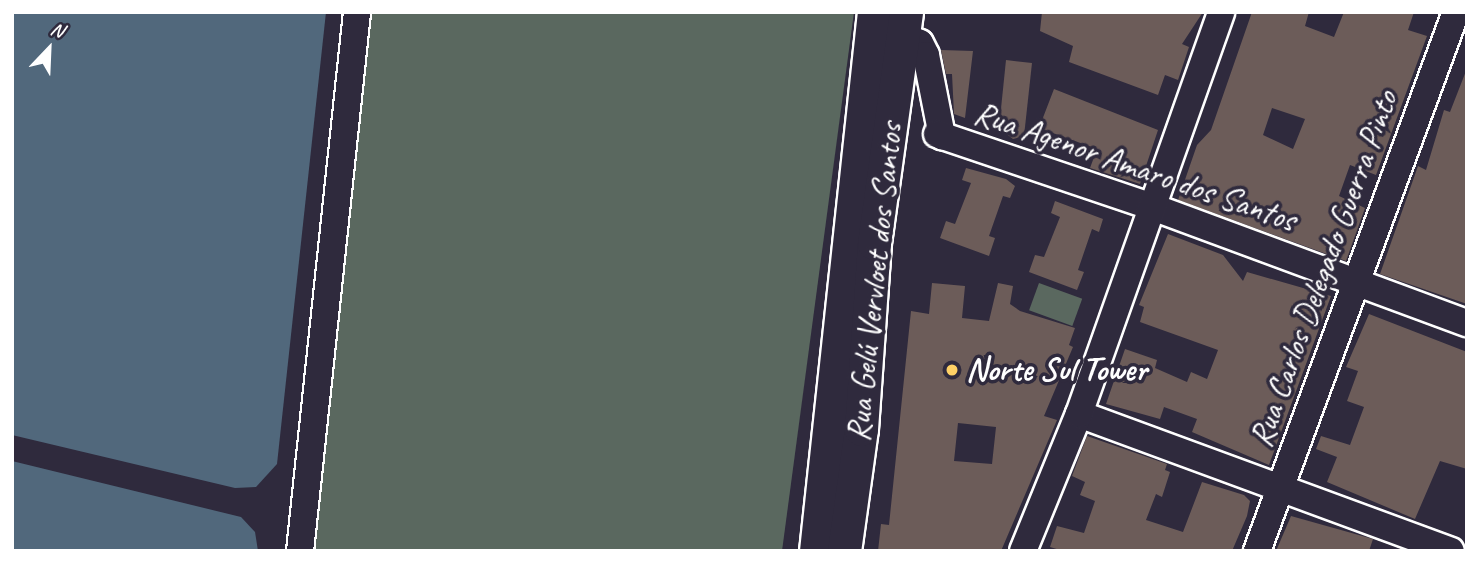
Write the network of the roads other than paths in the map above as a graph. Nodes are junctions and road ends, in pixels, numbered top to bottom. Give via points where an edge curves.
1 (357, 12) edge
2 (874, 12) edge
3 (1221, 12) edge
4 (1456, 12) edge
5 (904, 24) edge
6 (1150, 206) junction
7 (1356, 282) junction
8 (1467, 323) edge
9 (1079, 414) junction
10 (1281, 487) junction
11 (300, 551) edge
12 (816, 551) edge
13 (844, 551) edge
14 (1023, 551) edge
15 (1258, 551) edge
16 (1451, 551) edge

1 - 11 street
2 - 12 main road, Rua Gelú Vervloet dos Santos
3 - 6 street
4 - 7 street, Rua Carlos Delegado Guerra Pinto
5 - 6 street, Rua Agenor Amaro dos Santos via 926,55 939,135
5 - 13 main road, Rua Gelú Vervloet dos Santos via 874,243 861,429
6 - 7 street, Rua Agenor Amaro dos Santos
6 - 9 street
7 - 8 street, Rua Agenor Amaro dos Santos
7 - 10 street, Rua Carlos Delegado Guerra Pinto
9 - 10 street
9 - 14 street
10 - 15 street, Rua Carlos Delegado Guerra Pinto
10 - 16 street

